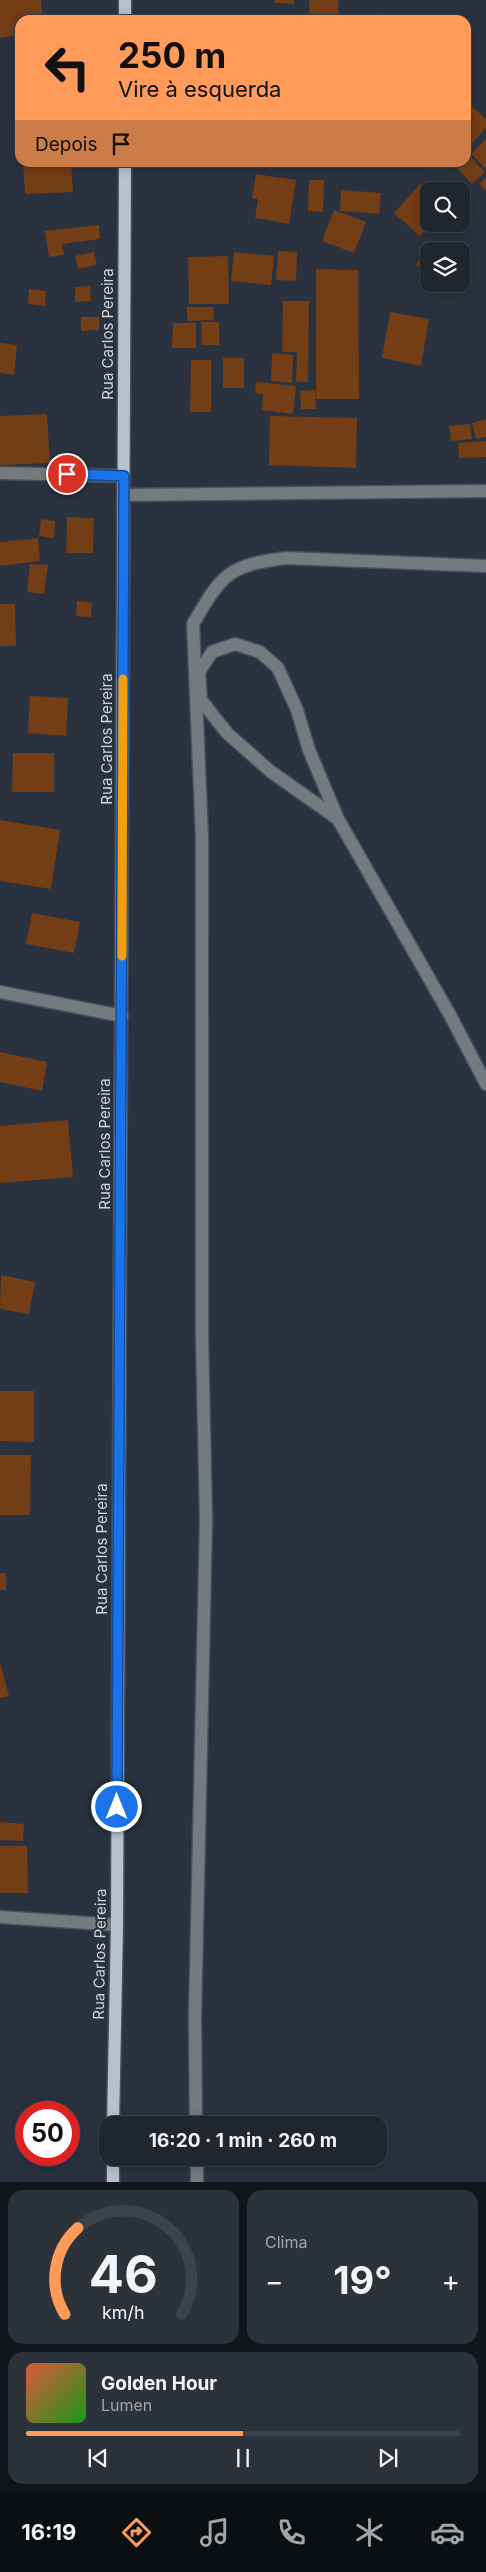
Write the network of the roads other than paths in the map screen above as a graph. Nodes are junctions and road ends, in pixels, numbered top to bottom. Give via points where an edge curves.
1 (125, 0) edge
2 (125, 15) edge
3 (125, 167) edge
4 (0, 473) edge
5 (124, 476) junction
6 (486, 491) edge
7 (124, 496) junction
8 (486, 566) edge
9 (338, 819) junction
10 (0, 992) edge
11 (122, 1016) junction
12 (486, 1084) edge
13 (0, 1916) edge
14 (117, 1925) junction
15 (114, 2116) edge
16 (196, 2116) edge
17 (113, 2166) edge
18 (196, 2166) edge
19 (113, 2182) edge
20 (197, 2182) edge

1 - 2 main road
3 - 5 main road, Rua Carlos Pereira
4 - 5 street
5 - 7 main road, Rua Carlos Pereira
6 - 7 street
7 - 11 main road, Rua Carlos Pereira
8 - 16 street via 287,558 254,562 227,574 193,624 202,837 202,1316 206,1520 195,2007
9 - 9 street via 278,668 260,652 235,644 212,652 199,672 201,700 228,732 270,771
9 - 12 street
10 - 11 street
11 - 14 main road, Rua Carlos Pereira
13 - 14 street
14 - 15 main road, Rua Carlos Pereira
17 - 19 main road
18 - 20 street

